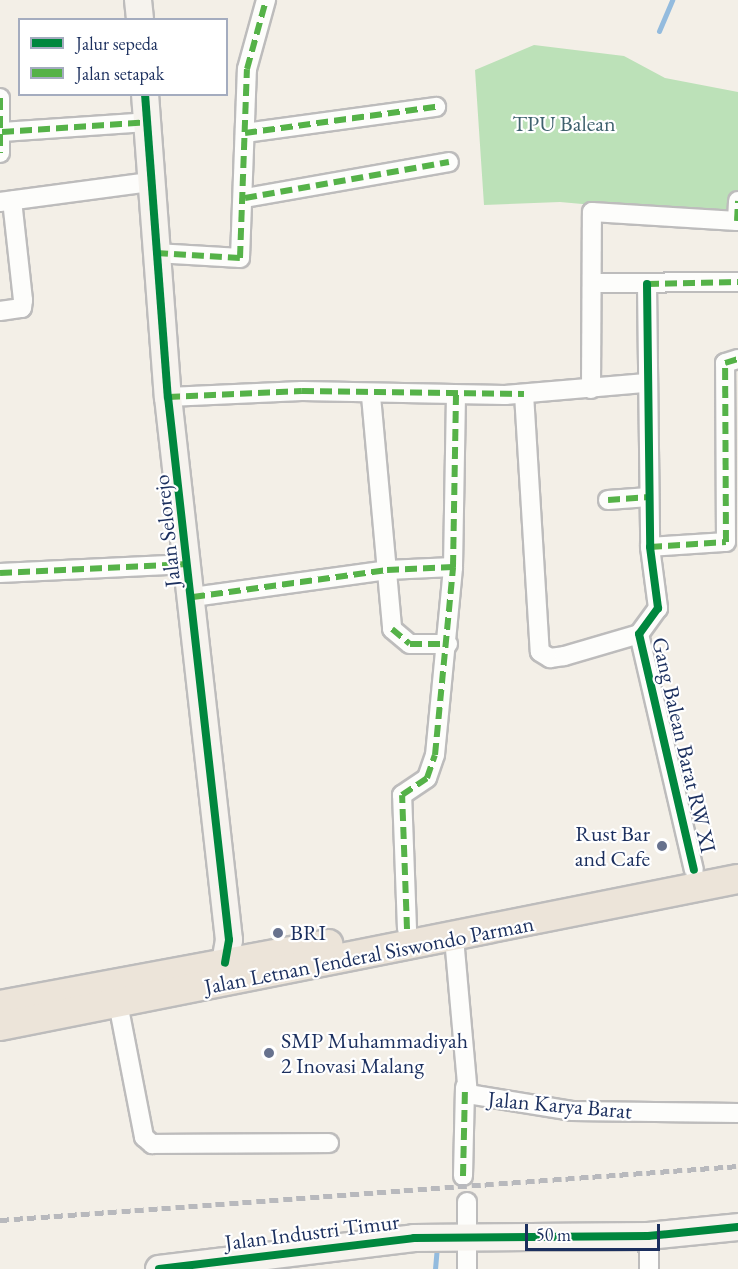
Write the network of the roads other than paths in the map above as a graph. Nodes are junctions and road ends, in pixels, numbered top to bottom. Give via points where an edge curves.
1 (138, 0) edge
2 (266, 0) edge
3 (140, 18) edge
4 (145, 96) edge
5 (0, 98) edge
6 (436, 107) dead end
7 (147, 122) junction
8 (2, 132) junction
9 (245, 133) junction
10 (0, 153) edge
11 (449, 162) dead end
12 (150, 182) junction
13 (245, 198) junction
14 (738, 201) edge
15 (6, 202) edge
16 (156, 253) junction
17 (738, 282) edge
18 (594, 283) junction
19 (647, 284) junction
20 (0, 311) edge
21 (738, 359) edge
22 (646, 383) junction
23 (591, 389) junction
24 (524, 394) junction
25 (456, 395) junction
26 (371, 396) junction
27 (168, 397) junction
28 (649, 496) junction
29 (608, 500) dead end
30 (650, 547) junction
31 (189, 564) junction
32 (453, 567) junction
33 (387, 570) junction
34 (0, 573) edge
35 (193, 597) junction
36 (639, 634) junction
37 (447, 644) junction
38 (738, 860) edge
39 (694, 870) junction
40 (738, 879) edge
41 (407, 929) junction
42 (454, 938) junction
43 (225, 963) junction
44 (116, 995) junction
45 (0, 1005) edge
46 (34, 1010) junction
47 (0, 1026) edge
48 (465, 1087) junction
49 (738, 1113) edge
50 (329, 1143) dead end
51 (463, 1176) dead end
52 (467, 1202) dead end
53 (738, 1227) edge
54 (648, 1236) junction
55 (469, 1241) junction
56 (159, 1269) edge
57 (467, 1269) edge
58 (649, 1269) edge

1 - 3 street
2 - 9 street via 247,69
4 - 7 street, Jalan Selorejo
5 - 8 street
6 - 9 street
7 - 8 street
7 - 12 street, Jalan Selorejo
8 - 10 street
9 - 13 street
11 - 13 street
12 - 15 street
12 - 16 street, Jalan Selorejo
13 - 16 street via 240,258
14 - 18 street via 737,221 594,210
15 - 20 street via 23,300 22,308
16 - 27 street, Jalan Selorejo
17 - 19 street
18 - 19 street
18 - 23 street
19 - 22 street, Gang Balean Barat RW XI
21 - 30 street via 725,363 726,542
22 - 23 street
22 - 28 street, Gang Balean Barat RW XI
23 - 24 street
24 - 25 street
24 - 36 street via 540,652 550,658 564,656
25 - 26 street
25 - 32 street
26 - 27 street via 302,392
26 - 33 street
27 - 31 street, Jalan Selorejo
28 - 29 street
28 - 30 street, Gang Balean Barat RW XI
30 - 36 street, Gang Balean Barat RW XI via 658,608
31 - 34 street
31 - 35 street, Jalan Selorejo
32 - 33 street
32 - 37 street
33 - 35 street
33 - 37 street via 392,629 398,637 418,646
35 - 43 street, Jalan Selorejo via 229,940
36 - 39 street, Gang Balean Barat RW XI
37 - 41 street via 433,768 402,795
38 - 39 main road, Jalan Letnan Jenderal Siswondo Parman
39 - 41 main road, Jalan Letnan Jenderal Siswondo Parman
40 - 42 main road, Jalan Letnan Jenderal Siswondo Parman
41 - 43 main road, Jalan Letnan Jenderal Siswondo Parman
42 - 44 main road, Jalan Letnan Jenderal Siswondo Parman
42 - 48 street, Jalan Karya Barat
43 - 44 main road, Jalan Letnan Jenderal Siswondo Parman
44 - 46 main road, Jalan Letnan Jenderal Siswondo Parman
44 - 50 street via 144,1137 152,1144
45 - 46 main road, Jalan Letnan Jenderal Siswondo Parman
46 - 47 main road, Jalan Letnan Jenderal Siswondo Parman
48 - 49 street, Jalan Karya Barat via 476,1098 572,1111
48 - 51 street
52 - 55 street
53 - 54 street, Jalan Industri Timur
54 - 55 street, Jalan Industri Timur
54 - 58 street
55 - 56 street, Jalan Industri Timur via 435,1238
55 - 57 street

